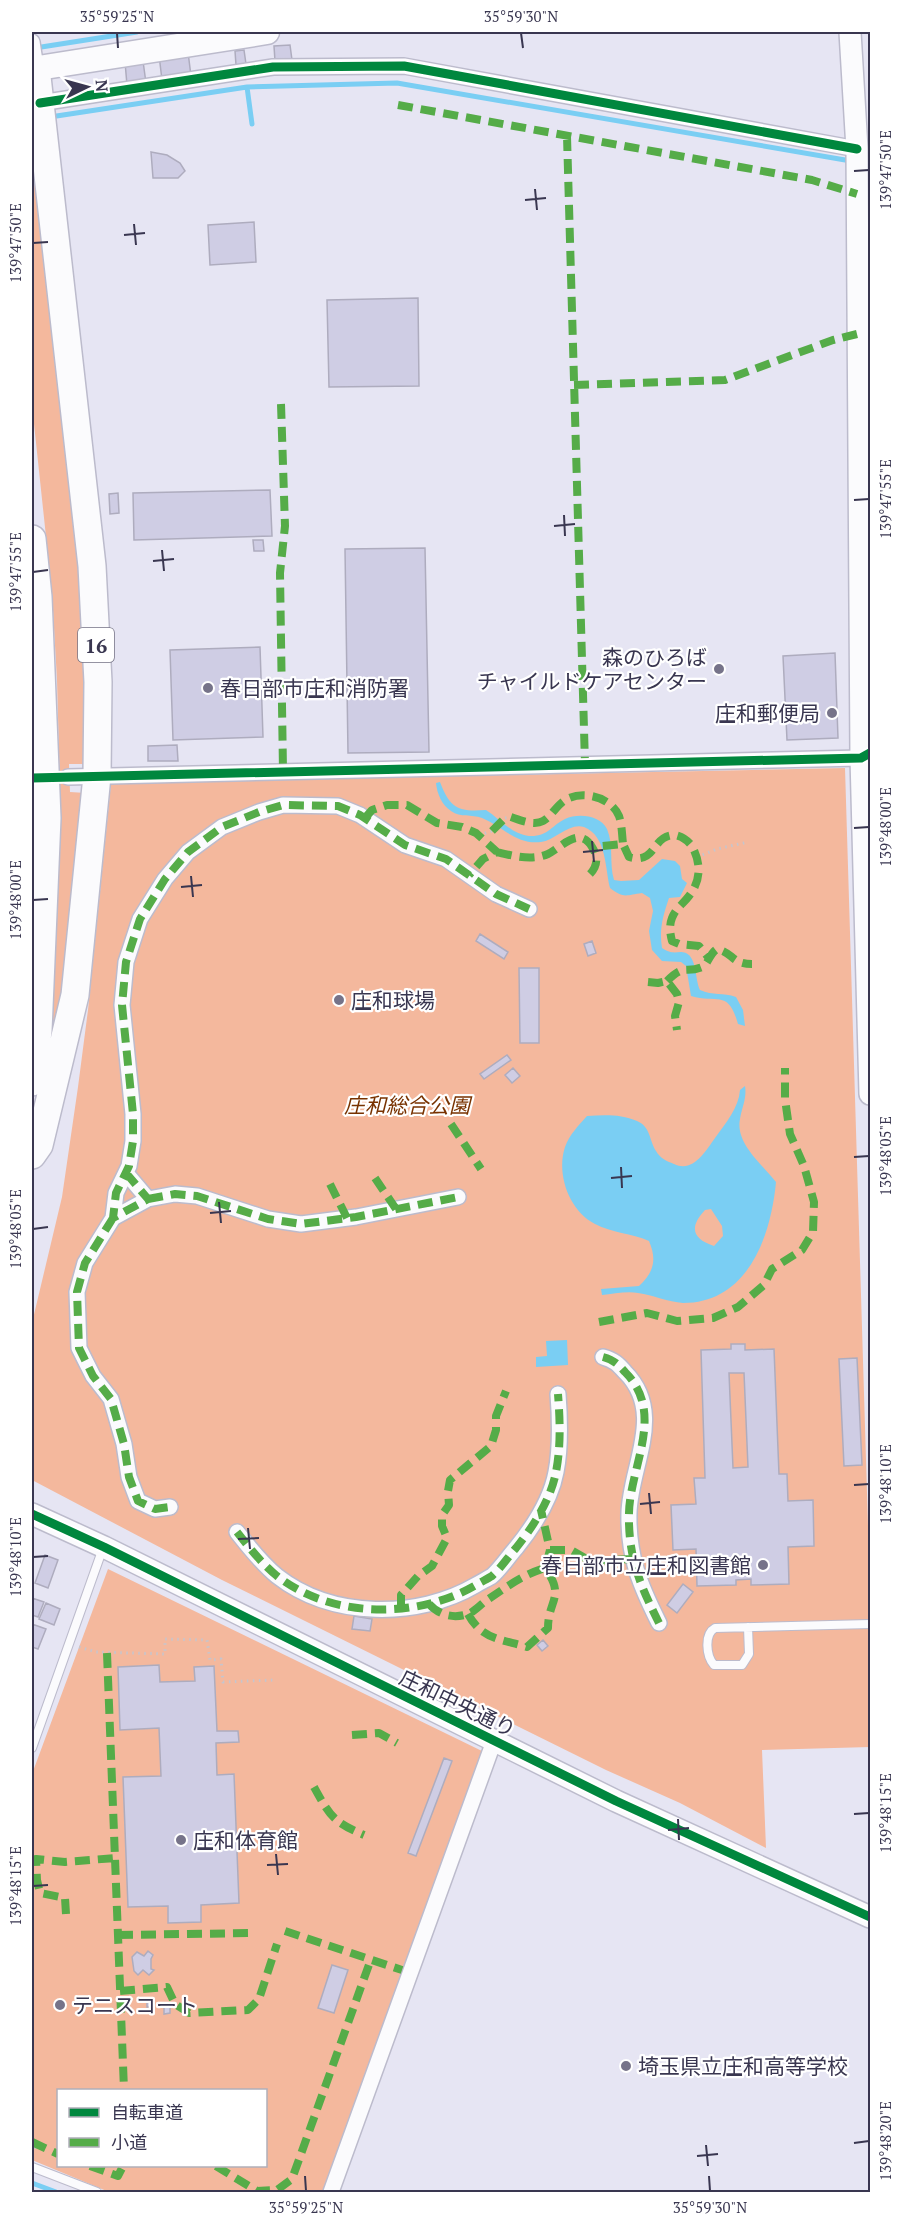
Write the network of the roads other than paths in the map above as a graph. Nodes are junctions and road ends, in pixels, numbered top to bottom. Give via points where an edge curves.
1 (267, 32) edge
2 (850, 32) edge
3 (33, 59) edge
4 (42, 114) junction
5 (857, 149) junction
6 (32, 539) edge
7 (866, 755) edge
8 (97, 776) junction
9 (68, 777) dead end
10 (868, 905) edge
11 (529, 909) dead end
12 (32, 1082) edge
13 (870, 1094) edge
14 (32, 1155) edge
15 (126, 1173) junction
16 (458, 1197) dead end
17 (148, 1199) junction
18 (113, 1218) junction
19 (603, 1357) dead end
20 (558, 1394) dead end
21 (170, 1507) dead end
22 (32, 1515) edge
23 (237, 1532) dead end
24 (104, 1547) junction
25 (659, 1623) dead end
26 (870, 1624) edge
27 (748, 1627) junction
28 (494, 1741) junction
29 (32, 1748) edge
30 (870, 1917) edge
31 (32, 2167) edge
32 (97, 2193) edge
33 (331, 2193) edge

1 - 3 main road
2 - 5 main road
3 - 4 highway, 16
4 - 5 street via 273,67 405,66
4 - 8 highway, 16 via 92,566 98,682
5 - 7 main road
6 - 12 highway via 47,818 38,1031
7 - 8 street
7 - 10 main road
8 - 9 street
8 - 14 highway, 16 via 75,995 39,1144
10 - 13 main road
11 - 15 street via 496,894 446,859 405,845 339,806 283,805 222,827 188,852 165,879 140,919 126,962 122,1005 133,1114 133,1141
15 - 17 street
15 - 18 street via 116,1193
16 - 17 street via 301,1224 268,1219 197,1196 175,1194
17 - 18 street
18 - 21 street via 85,1263 77,1292 79,1348 93,1376 111,1399 138,1501 155,1509
19 - 25 street via 614,1360 633,1380 642,1397 644,1442 631,1488 629,1514 633,1564
20 - 23 street via 556,1473 545,1502 524,1538 491,1576 462,1593 421,1607 346,1606 311,1595 278,1577
22 - 24 main road, 庄和中央通り
24 - 28 main road, 庄和中央通り
24 - 29 lane
26 - 27 lane
27 - 27 lane via 748,1654 742,1665 714,1665 709,1656 708,1637 712,1629
28 - 30 main road, 庄和中央通り
28 - 33 street
31 - 32 lane

